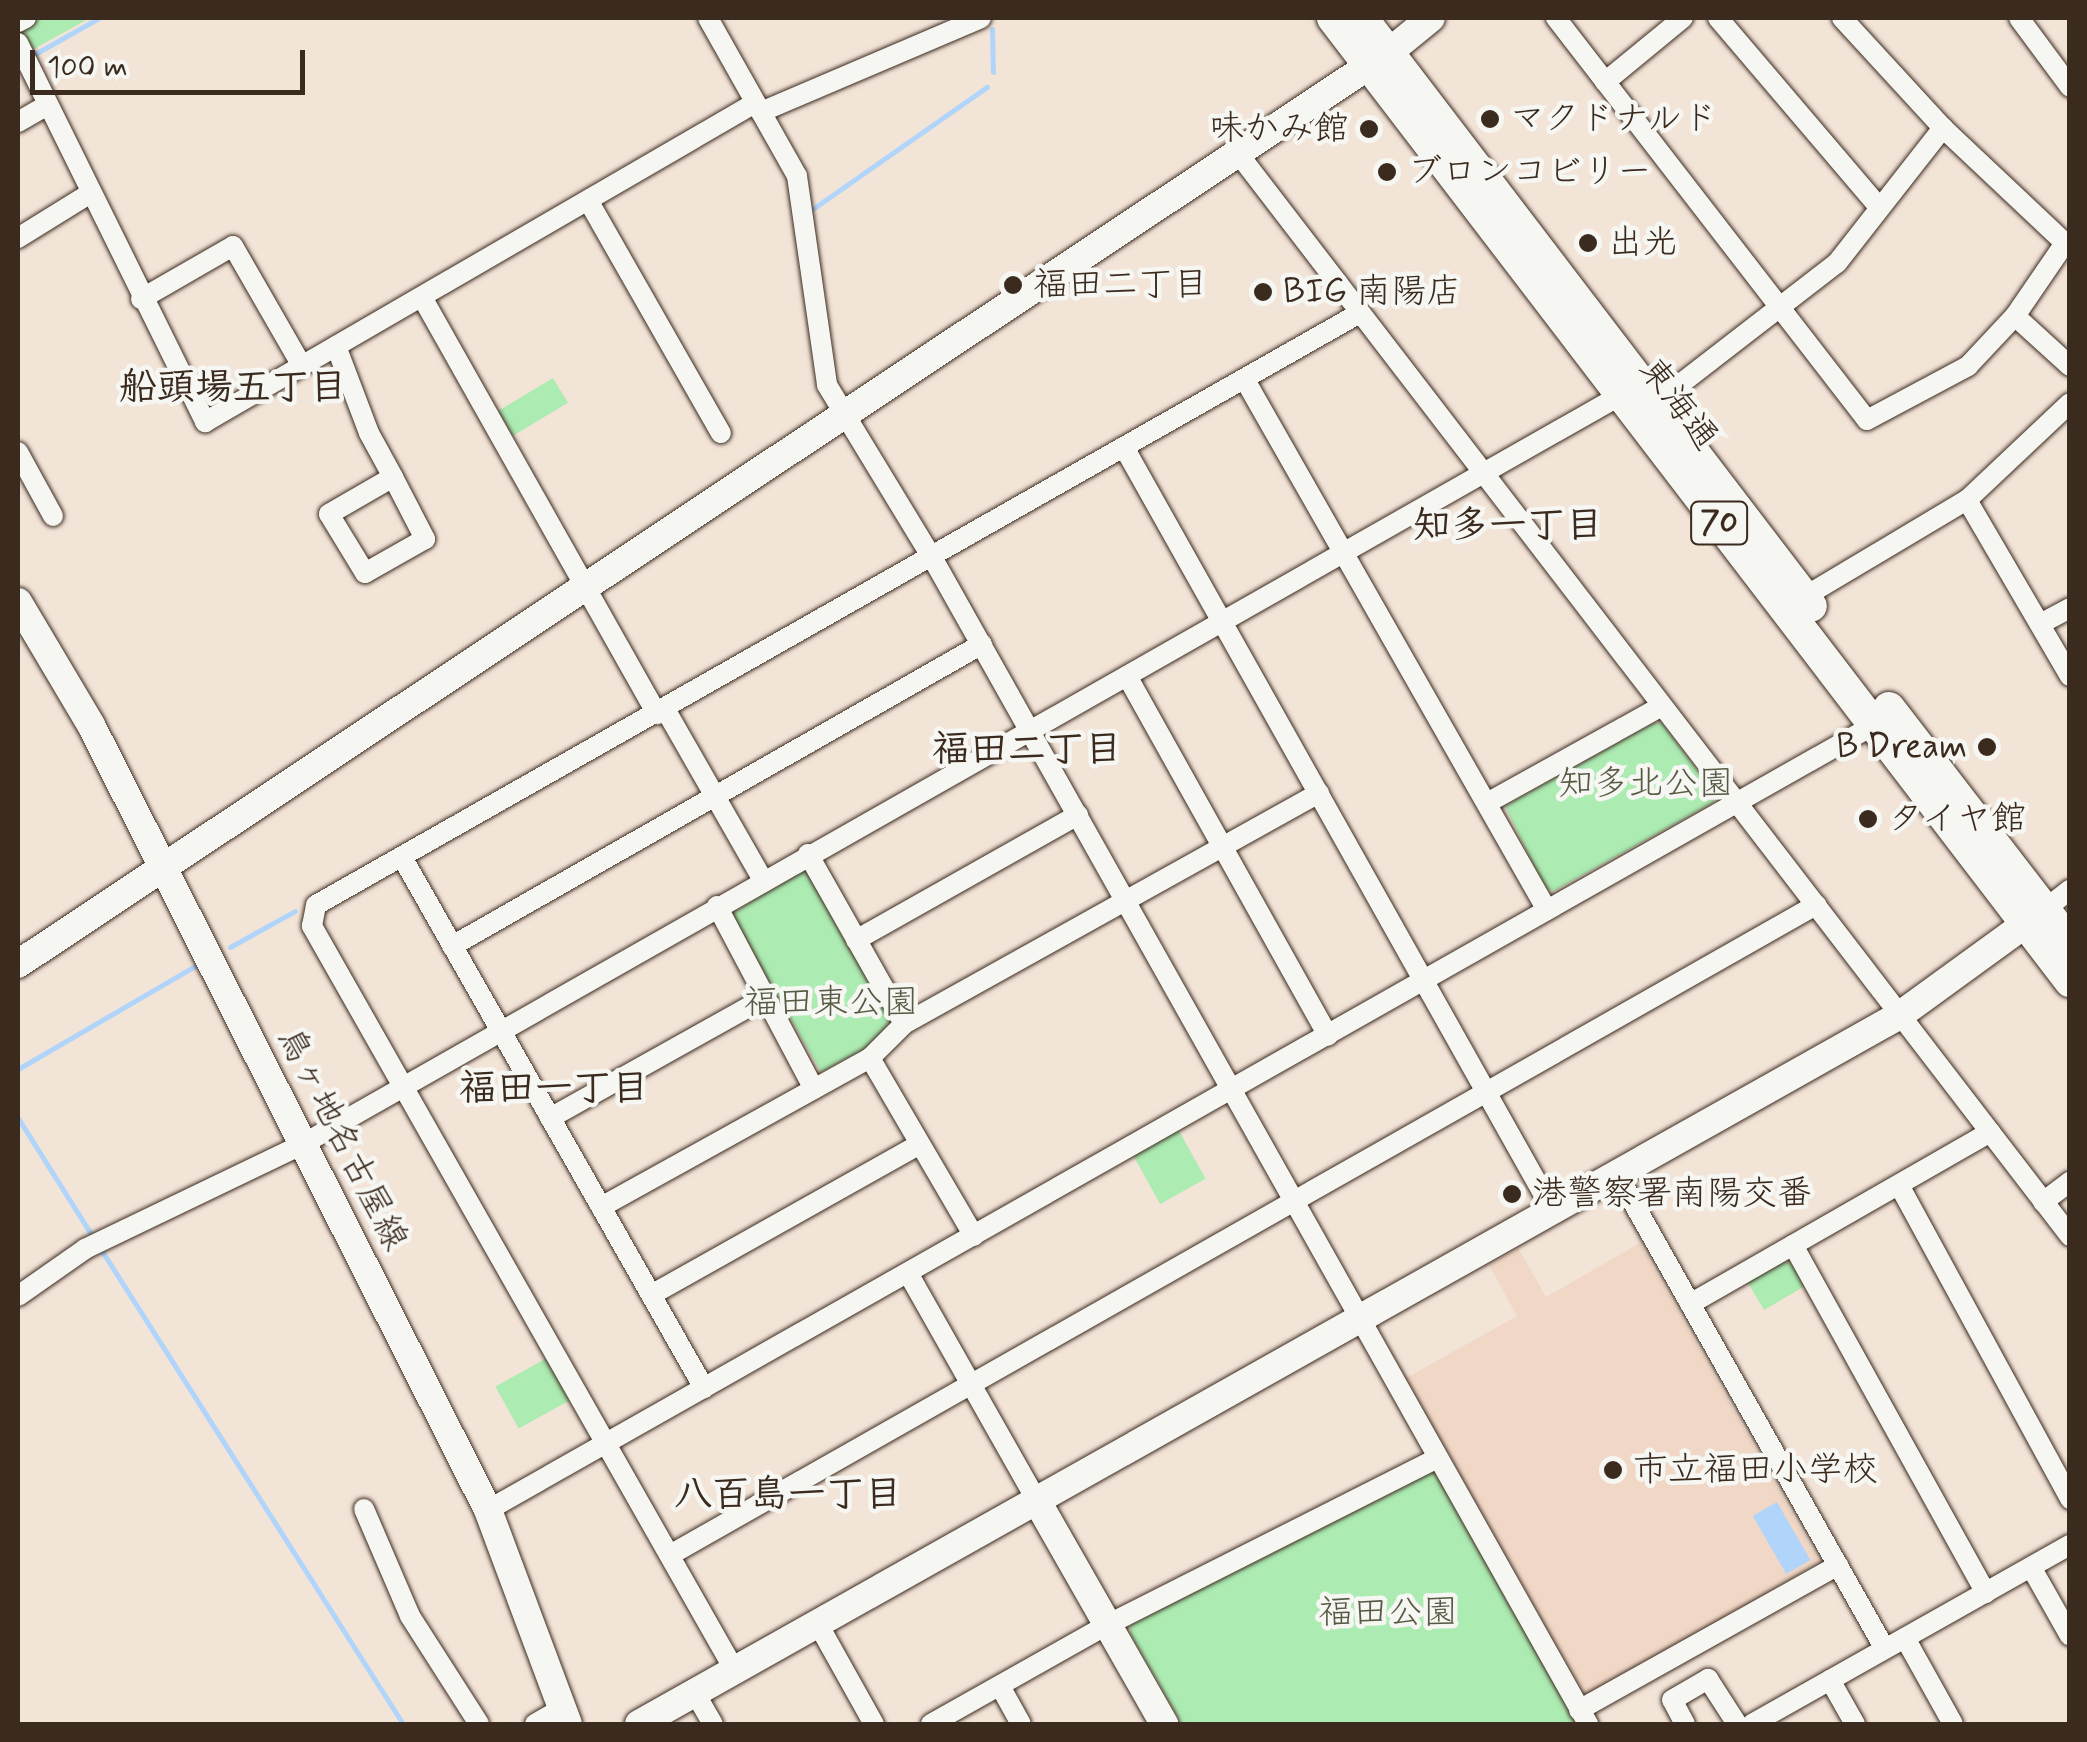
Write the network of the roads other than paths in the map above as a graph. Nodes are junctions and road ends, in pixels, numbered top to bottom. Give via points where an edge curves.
1 (26, 18) edge
2 (708, 18) edge
3 (982, 18) edge
4 (1333, 18) edge
5 (1361, 18) edge
6 (1431, 18) edge
7 (1556, 18) edge
8 (1683, 18) edge
9 (1718, 18) edge
10 (2019, 18) edge
11 (1852, 21) edge
12 (18, 22) edge
13 (18, 43) edge
14 (1378, 59) junction
15 (1605, 82) junction
16 (2070, 87) edge
17 (48, 105) junction
18 (758, 108) junction
19 (18, 122) edge
20 (1943, 128) junction
21 (1237, 152) junction
22 (88, 194) junction
23 (589, 202) junction
24 (1877, 205) junction
25 (18, 238) edge
26 (2067, 241) edge
27 (422, 297) junction
28 (141, 299) junction
29 (1777, 307) junction
30 (1360, 313) junction
31 (2015, 316) junction
32 (336, 346) junction
33 (302, 366) junction
34 (2070, 366) edge
35 (1245, 380) junction
36 (1621, 395) junction
37 (1658, 402) junction
38 (2070, 404) edge
39 (846, 414) junction
40 (720, 433) dead end
41 (1125, 448) junction
42 (18, 452) edge
43 (393, 476) junction
44 (1485, 476) junction
45 (1967, 500) junction
46 (54, 516) dead end
47 (1347, 556) junction
48 (933, 559) junction
49 (584, 588) junction
50 (1804, 597) junction
51 (18, 602) edge
52 (2070, 608) edge
53 (1223, 624) junction
54 (2040, 624) junction
55 (982, 644) junction
56 (1127, 676) junction
57 (2070, 676) edge
58 (1662, 706) junction
59 (661, 712) junction
60 (1874, 725) junction
61 (1030, 729) junction
62 (1319, 793) junction
63 (715, 796) junction
64 (1737, 802) junction
65 (1487, 804) junction
66 (1078, 814) junction
67 (1223, 846) junction
68 (808, 854) junction
69 (402, 857) junction
70 (163, 870) junction
71 (763, 880) junction
72 (1127, 900) junction
73 (1816, 905) junction
74 (716, 906) junction
75 (2045, 907) edge
76 (1548, 910) junction
77 (856, 940) junction
78 (2070, 942) edge
79 (452, 946) junction
80 (18, 964) edge
81 (1424, 982) junction
82 (2070, 982) edge
83 (765, 998) junction
84 (1900, 1014) junction
85 (904, 1024) junction
86 (500, 1029) junction
87 (1328, 1036) junction
88 (870, 1058) junction
89 (401, 1084) junction
90 (814, 1089) junction
91 (1234, 1089) junction
92 (1488, 1094) junction
93 (550, 1118) junction
94 (1990, 1132) junction
95 (303, 1144) junction
96 (920, 1144) junction
97 (1617, 1174) junction
98 (2070, 1182) edge
99 (1899, 1185) junction
100 (1295, 1201) junction
101 (2043, 1202) junction
102 (601, 1207) junction
103 (1553, 1210) junction
104 (974, 1236) junction
105 (2070, 1236) edge
106 (1793, 1245) junction
107 (908, 1273) junction
108 (651, 1295) junction
109 (18, 1296) edge
110 (1690, 1304) junction
111 (1360, 1320) junction
112 (971, 1385) junction
113 (704, 1388) junction
114 (608, 1443) junction
115 (1436, 1458) junction
116 (2070, 1499) edge
117 (1037, 1501) junction
118 (364, 1509) dead end
119 (488, 1510) junction
120 (2070, 1546) edge
121 (670, 1555) junction
122 (1838, 1565) junction
123 (2031, 1567) junction
124 (1986, 1592) junction
125 (818, 1624) junction
126 (1107, 1625) junction
127 (2070, 1636) edge
128 (1905, 1638) junction
129 (1885, 1649) junction
130 (735, 1670) junction
131 (1830, 1680) junction
132 (1000, 1686) junction
133 (695, 1693) junction
134 (564, 1717) edge
135 (1584, 1717) edge
136 (1762, 1722) edge
137 (479, 1724) edge
138 (535, 1724) edge
139 (639, 1724) edge
140 (713, 1724) edge
141 (874, 1724) edge
142 (932, 1724) edge
143 (1021, 1724) edge
144 (1164, 1724) edge
145 (1684, 1724) edge
146 (1736, 1724) edge
147 (1855, 1724) edge
148 (1954, 1724) edge

1 - 12 street
2 - 18 street
3 - 18 street
4 - 14 main road, 東海通 / 70
5 - 14 main road, 東海通 / 70
6 - 14 street
7 - 15 street
8 - 15 street
9 - 24 street
10 - 16 street
11 - 20 street
13 - 17 street
14 - 21 street
14 - 36 main road, 東海通 / 70
14 - 37 main road, 東海通 / 70
15 - 29 street
17 - 19 street
17 - 22 street
18 - 23 street
18 - 39 street via 797,176 827,384
20 - 24 street
20 - 26 street
21 - 30 street
21 - 39 street
22 - 25 street
22 - 28 street
23 - 27 street
23 - 40 street
24 - 29 street via 1836,263
26 - 31 street
27 - 32 street
27 - 49 street
28 - 33 street via 234,246
28 - 33 street via 204,422
29 - 31 street via 1867,420 1968,366
29 - 37 street
30 - 35 street
30 - 44 street
31 - 34 street
32 - 33 street
32 - 43 street
35 - 41 street
35 - 47 street
36 - 44 street
36 - 60 main road, 東海通 / 70
37 - 50 main road, 東海通 / 70
38 - 45 street
39 - 48 street
39 - 49 street
41 - 48 street
41 - 53 street
42 - 46 street
43 - 43 street via 329,514 364,573 426,539
44 - 47 street
44 - 58 street
45 - 50 street
45 - 54 street
47 - 53 street
47 - 65 street
48 - 55 street
48 - 59 street
49 - 59 street
49 - 70 street
50 - 75 main road, 東海通 / 70
51 - 70 street, 鳥ヶ地名古屋線 via 91,725
52 - 54 street
53 - 56 street
53 - 62 street
54 - 57 street
55 - 61 street
55 - 63 street
56 - 61 street
56 - 67 street
58 - 64 street
58 - 65 street
59 - 63 street
59 - 69 street
60 - 64 street
60 - 75 main road, 東海通 / 70
61 - 66 street
61 - 68 street
62 - 67 street
62 - 81 street
63 - 71 street
63 - 79 street
64 - 73 street
64 - 76 street
65 - 76 street
66 - 72 street
66 - 77 street
67 - 72 street
67 - 87 street
68 - 71 street
68 - 77 street
69 - 79 street
69 - 89 street via 316,905 312,926
70 - 80 street
70 - 95 street, 鳥ヶ地名古屋線
71 - 74 street
72 - 85 street
72 - 91 street
73 - 84 street
73 - 92 street
74 - 83 street
74 - 86 street
75 - 78 main road, 東海通 / 70
75 - 82 main road, 東海通 / 70
75 - 84 street
76 - 81 street
77 - 85 street
79 - 86 street
81 - 87 street
81 - 92 street
83 - 90 street
83 - 93 street
84 - 94 street
84 - 97 street
85 - 88 street
86 - 89 street
86 - 93 street
87 - 91 street
88 - 90 street
88 - 96 street
89 - 95 street
89 - 114 street
90 - 102 street
91 - 100 street
91 - 104 street
92 - 100 street
92 - 103 street
93 - 102 street
94 - 99 street
94 - 101 street
95 - 109 street via 85,1249
95 - 119 street, 鳥ヶ地名古屋線
96 - 104 street
96 - 108 street
97 - 103 street
97 - 110 street
98 - 101 street
99 - 106 street
99 - 116 street
100 - 111 street
100 - 112 street
101 - 105 street
102 - 108 street
103 - 111 street
104 - 107 street
106 - 110 street
106 - 124 street
107 - 112 street
107 - 113 street
108 - 113 street
110 - 122 street
111 - 115 street
111 - 117 street
112 - 117 street
112 - 121 street
113 - 114 street
114 - 119 street
114 - 121 street
115 - 126 street
115 - 135 street
117 - 125 street
117 - 126 street
118 - 137 street via 410,1616
119 - 134 street, 鳥ヶ地名古屋線
120 - 123 street
121 - 130 street
122 - 129 street
122 - 135 street
123 - 124 street
123 - 127 street
124 - 128 street
125 - 130 street
125 - 141 street
126 - 132 street
126 - 144 street
128 - 129 street
128 - 148 street
129 - 131 street
130 - 133 street
131 - 136 street
131 - 147 street
132 - 142 street
132 - 143 street
133 - 139 street
133 - 140 street
134 - 138 street
145 - 146 street via 1672,1700 1708,1679

